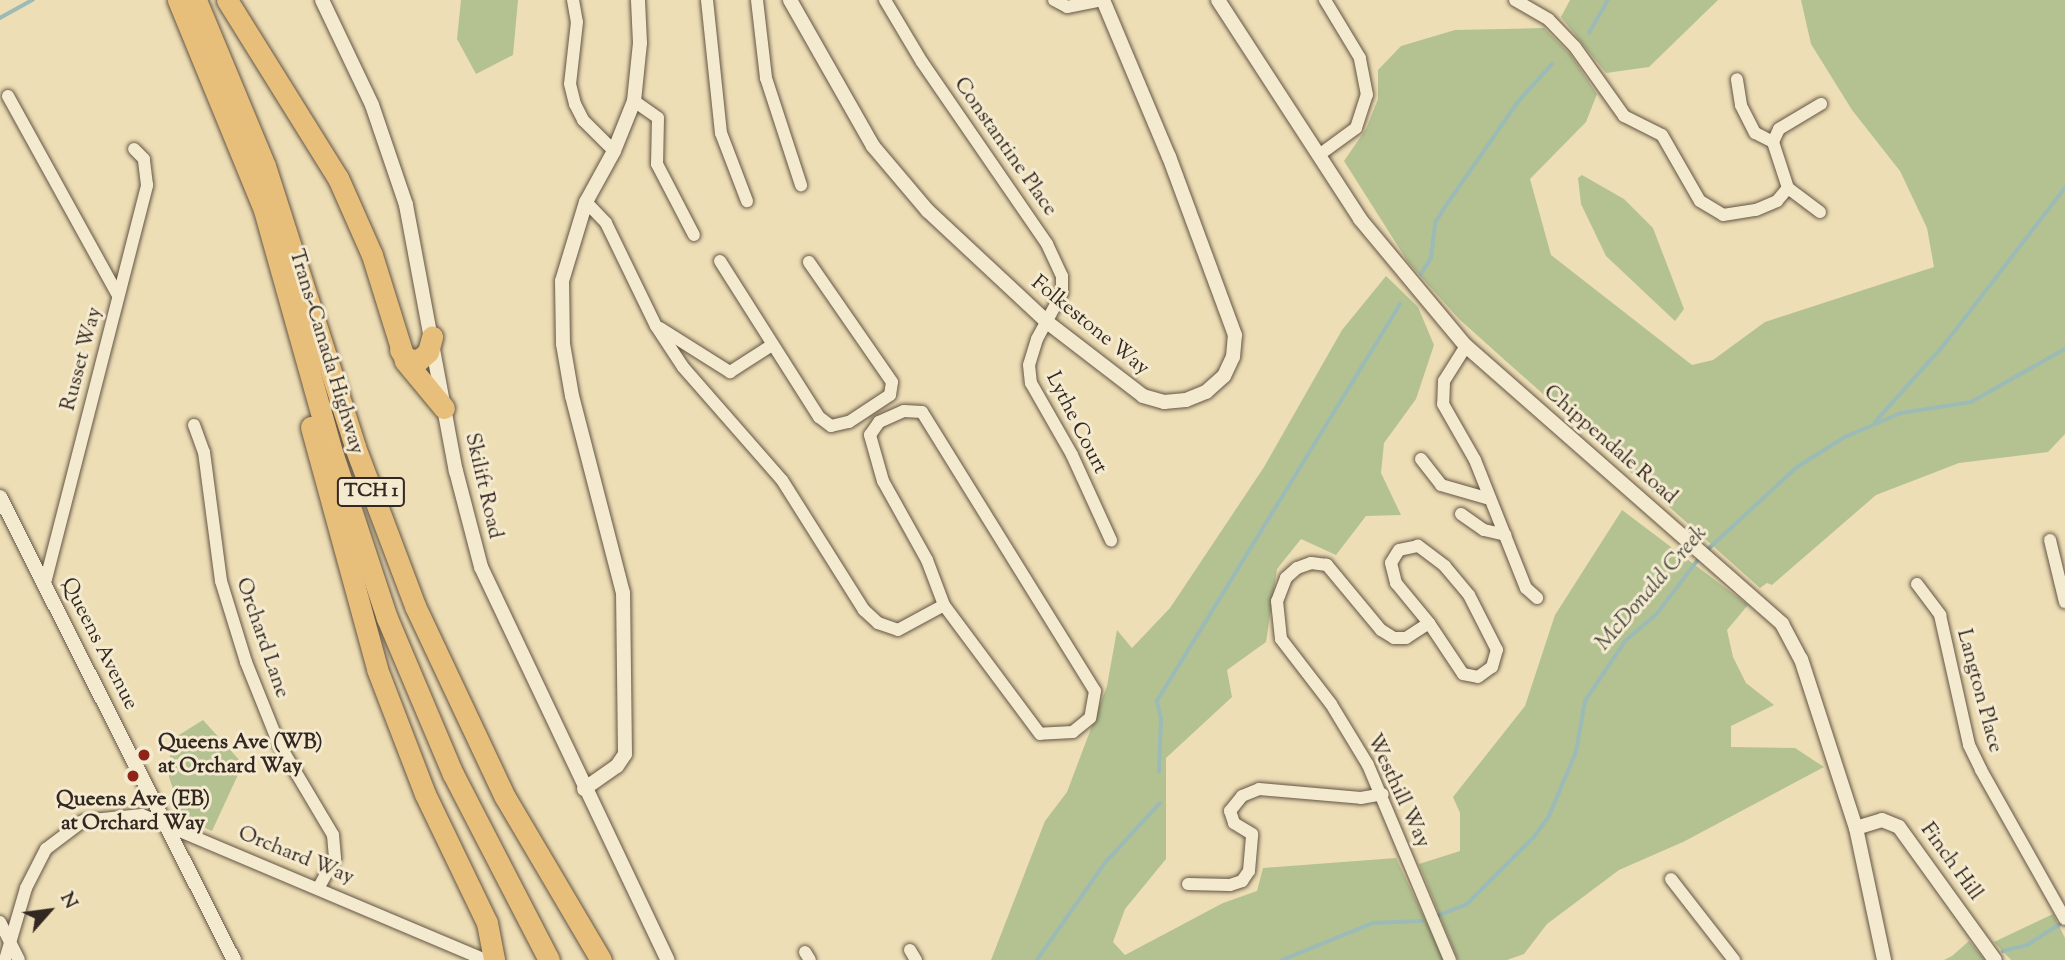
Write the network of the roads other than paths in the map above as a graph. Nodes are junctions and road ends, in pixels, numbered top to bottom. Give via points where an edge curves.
1 (178, 0) edge
2 (196, 0) edge
3 (227, 0) edge
4 (322, 0) edge
5 (573, 0) edge
6 (638, 0) edge
7 (707, 0) edge
8 (757, 0) edge
9 (790, 0) edge
10 (885, 0) edge
11 (1054, 0) edge
12 (1103, 0) edge
13 (1218, 0) edge
14 (1325, 0) edge
15 (1515, 0) edge
16 (1737, 79) dead end
17 (8, 96) dead end
18 (634, 101) junction
19 (1821, 104) dead end
20 (1773, 142) junction
21 (134, 149) dead end
22 (614, 151) junction
23 (1319, 155) junction
24 (801, 186) dead end
25 (1788, 188) junction
26 (747, 201) dead end
27 (586, 202) junction
28 (1820, 212) dead end
29 (694, 236) dead end
30 (276, 249) junction
31 (720, 261) dead end
32 (809, 262) dead end
33 (118, 295) junction
34 (1046, 322) junction
35 (656, 326) junction
36 (432, 337) junction
37 (772, 345) junction
38 (1466, 346) junction
39 (400, 350) junction
40 (444, 408) junction
41 (194, 425) dead end
42 (1421, 459) dead end
43 (0, 497) edge
44 (1486, 499) junction
45 (1461, 514) dead end
46 (1505, 535) junction
47 (1111, 540) dead end
48 (2050, 540) dead end
49 (45, 583) junction
50 (1916, 584) dead end
51 (1536, 598) dead end
52 (2065, 602) edge
53 (944, 605) junction
54 (1429, 623) junction
55 (584, 789) junction
56 (1383, 794) junction
57 (165, 821) junction
58 (1856, 828) junction
59 (1671, 879) dead end
60 (1188, 884) dead end
61 (319, 887) junction
62 (2065, 919) edge
63 (0, 922) edge
64 (10, 942) junction
65 (5, 960) edge
66 (19, 960) edge
67 (234, 960) edge
68 (486, 960) edge
69 (494, 960) edge
70 (549, 960) edge
71 (601, 960) edge
72 (668, 960) edge
73 (1450, 960) edge
74 (1734, 960) edge
75 (1884, 960) edge
76 (1995, 960) edge

1 - 30 highway, Trans-Canada Highway / TCH 1 via 242,152
2 - 71 highway, Trans-Canada Highway / TCH 1 via 265,166 355,447 415,606 500,788
3 - 39 highway via 352,205
4 - 36 street, Skilift Road via 389,148 406,205
5 - 22 street via 577,22 570,84 575,104 583,120
6 - 18 street via 640,43
7 - 26 street via 721,133
8 - 24 street via 766,78
9 - 34 street, Folkestone Way via 873,146 928,211
10 - 34 street, Constantine Place via 1047,244 1062,276 1062,293
11 - 12 street via 1067,7
12 - 34 street, Folkestone Way via 1227,305 1235,335 1233,357 1224,376 1206,392 1164,402 1143,396
13 - 23 street, Chippendale Road
14 - 23 street via 1360,58 1367,95 1356,128
15 - 25 street via 1549,20 1575,47 1624,116 1662,135 1700,201 1710,210 1723,215 1756,210 1777,201
16 - 20 street via 1741,105 1755,134
17 - 33 street
18 - 22 street
18 - 29 street via 658,118 657,164
19 - 20 street via 1779,130
20 - 25 street
21 - 33 street, Russet Way via 144,159 147,185
22 - 27 street
23 - 38 street, Chippendale Road via 1374,237
25 - 28 street
27 - 35 street via 606,223
27 - 55 street via 562,281 564,344 589,472 623,593 627,740 617,766
30 - 69 highway via 325,489 363,626 425,794 487,923
30 - 70 highway, Trans-Canada Highway / TCH 1 via 332,455 395,638 453,774
31 - 37 street
32 - 37 street via 887,370 892,382 890,395 849,422 831,426 819,417
33 - 49 street, Russet Way
34 - 47 street, Lythe Court via 1029,365 1031,383 1072,455
35 - 37 street via 730,372
35 - 53 street via 714,406 782,480 864,610 878,623 898,630
36 - 39 highway via 428,352 419,360 407,359
36 - 40 street, Skilift Road
38 - 44 street via 1444,381 1443,404 1475,460
38 - 58 street, Chippendale Road via 1782,624 1801,659
39 - 40 highway
40 - 55 street, Skilift Road via 481,567
41 - 61 street, Orchard Lane via 204,452 221,581 246,662 279,744 332,835 335,858
42 - 44 street via 1441,485
43 - 49 street, Queens Avenue
44 - 46 street
45 - 46 street via 1492,534
46 - 51 street via 1526,588
48 - 52 street
49 - 57 street, Queens Avenue
50 - 62 street, Langton Place via 1940,615 1969,745 1980,770
53 - 53 street via 927,561 883,481 870,435 879,422 904,411 922,412 1095,691 1090,718 1073,732 1040,733
54 - 54 street via 1392,577 1392,558 1407,546 1424,548 1463,585 1494,642 1496,662 1478,677 1463,674
54 - 56 street, Westhill Way via 1406,638 1388,636 1335,570 1311,563 1286,578 1277,601 1277,626 1290,650 1349,731
55 - 72 street, Skilift Road
56 - 60 street via 1351,798 1259,789 1242,796 1230,811 1234,823 1252,834 1249,870 1242,881 1230,885
56 - 73 street, Westhill Way
57 - 61 street, Orchard Way
57 - 64 street, Orchard Way via 142,815 108,815 83,821 61,834 37,862
57 - 67 street, Queens Avenue
58 - 75 street, Chippendale Road
58 - 76 street, Finch Hill via 1882,820 1899,827
59 - 74 street
61 - 68 street, Orchard Way
63 - 64 street
64 - 65 street, Orchard Way
64 - 66 street

